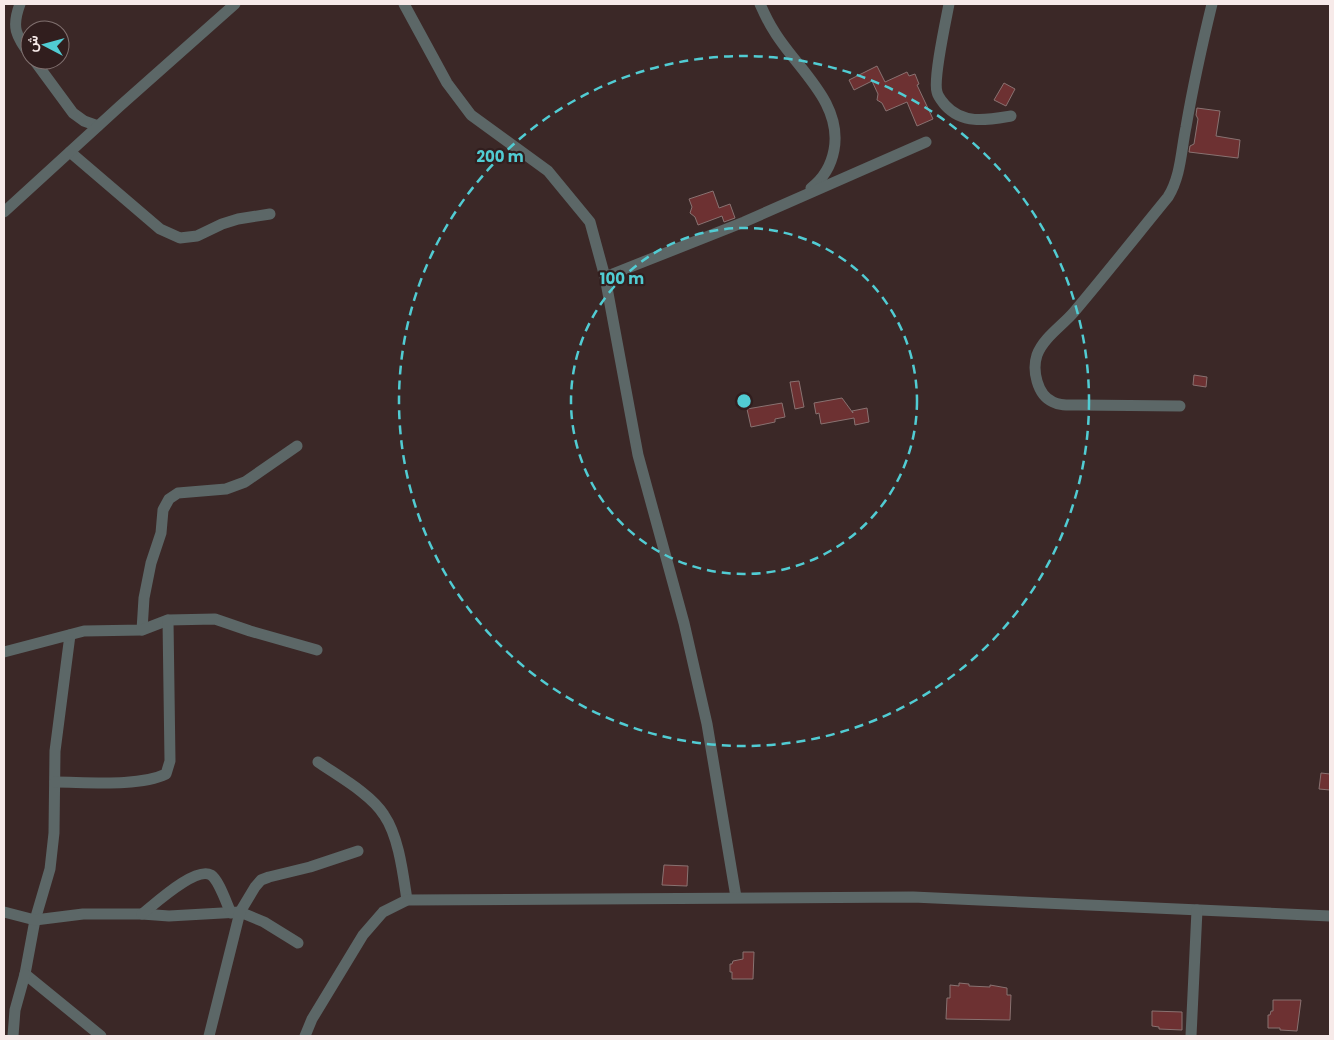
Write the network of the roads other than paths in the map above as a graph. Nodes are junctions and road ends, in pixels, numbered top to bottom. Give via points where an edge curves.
1 (20, 4) edge
2 (235, 4) edge
3 (404, 4) edge
4 (760, 4) edge
5 (950, 4) edge
6 (1212, 4) edge
7 (20, 41) edge
8 (41, 70) edge
9 (1011, 116) dead end
10 (98, 126) junction
11 (926, 142) dead end
12 (70, 152) junction
13 (804, 194) junction
14 (4, 212) edge
15 (270, 214) dead end
16 (605, 277) junction
17 (1180, 406) dead end
18 (297, 446) dead end
19 (168, 620) junction
20 (142, 630) junction
21 (70, 635) junction
22 (317, 650) dead end
23 (4, 652) edge
24 (318, 762) dead end
25 (55, 782) junction
26 (358, 851) dead end
27 (736, 898) junction
28 (407, 900) junction
29 (1197, 910) junction
30 (4, 912) edge
31 (235, 913) junction
32 (142, 914) junction
33 (1330, 916) edge
34 (35, 920) junction
35 (298, 943) dead end
36 (25, 974) junction
37 (97, 1035) edge
38 (13, 1036) edge
39 (209, 1036) edge
40 (305, 1036) edge
41 (1191, 1036) edge

1 - 7 street via 15,28
2 - 10 street
3 - 16 street via 446,83 471,115 548,171 590,222
4 - 13 street via 774,32 823,98 833,118 832,158 817,184
5 - 9 street via 938,63 937,94 947,107 969,119 986,121
6 - 17 street via 1173,189 1072,314 1044,343 1035,367 1037,381 1052,402 1079,406
8 - 10 street via 73,113
10 - 12 street
11 - 13 street
12 - 14 street
12 - 15 street via 160,229 180,238 197,236 238,219
13 - 16 street via 744,222
16 - 27 street via 638,456 684,623 707,724
18 - 20 street via 245,482 226,489 178,493 169,499 163,510 161,533 144,598
19 - 20 street
19 - 22 street via 215,619
19 - 25 street via 170,761 166,774 128,782
20 - 21 street via 102,629
21 - 23 street
21 - 25 street via 55,751
24 - 28 street via 373,802 384,815 402,867
25 - 34 street via 50,869
26 - 31 street via 261,880
27 - 28 street
27 - 29 street via 914,897
28 - 40 street via 383,912 363,935
29 - 33 street
29 - 41 street
30 - 34 street
31 - 32 street
31 - 32 street via 212,876 206,874 179,885
31 - 35 street via 264,922
31 - 39 street
32 - 34 street via 83,914
34 - 36 street
36 - 37 street
36 - 38 street via 15,1010

